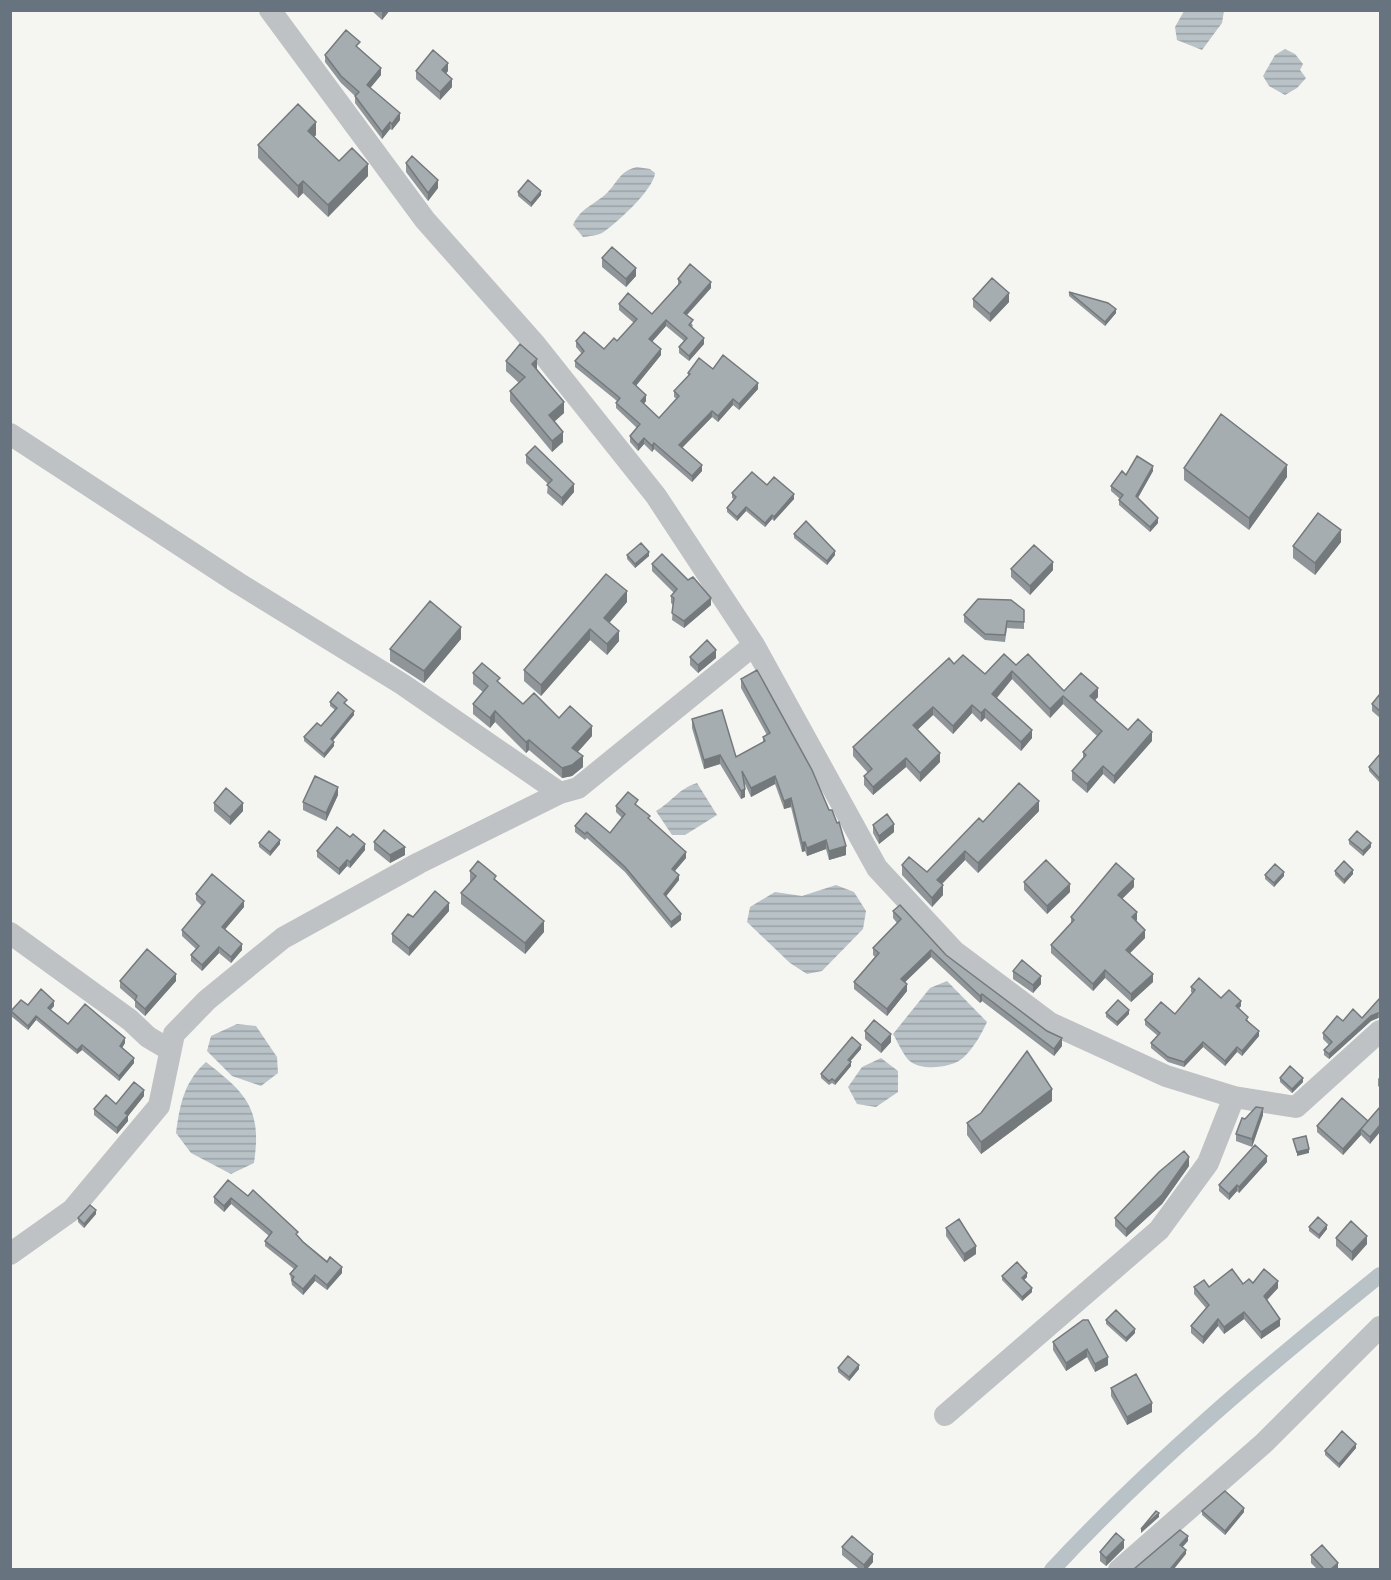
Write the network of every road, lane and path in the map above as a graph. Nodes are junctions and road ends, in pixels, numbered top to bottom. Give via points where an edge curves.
1 (270, 10) edge
2 (10, 434) edge
3 (754, 645) junction
4 (560, 793) junction
5 (10, 933) edge
6 (1380, 1031) edge
7 (170, 1050) junction
8 (1234, 1097) junction
9 (10, 1254) edge
10 (1380, 1327) edge
11 (945, 1415) dead end
12 (1119, 1569) edge

1 - 3 street via 425,220 535,344 656,496
2 - 4 street via 402,684
3 - 4 street via 578,788
3 - 8 street via 877,868 954,951 1050,1023 1166,1076
4 - 7 street via 419,863 283,938 207,1000 174,1034
5 - 7 street
6 - 8 street via 1296,1107
7 - 9 street via 159,1106 72,1210
8 - 11 street via 1208,1163 1159,1230
10 - 12 street via 1264,1443

